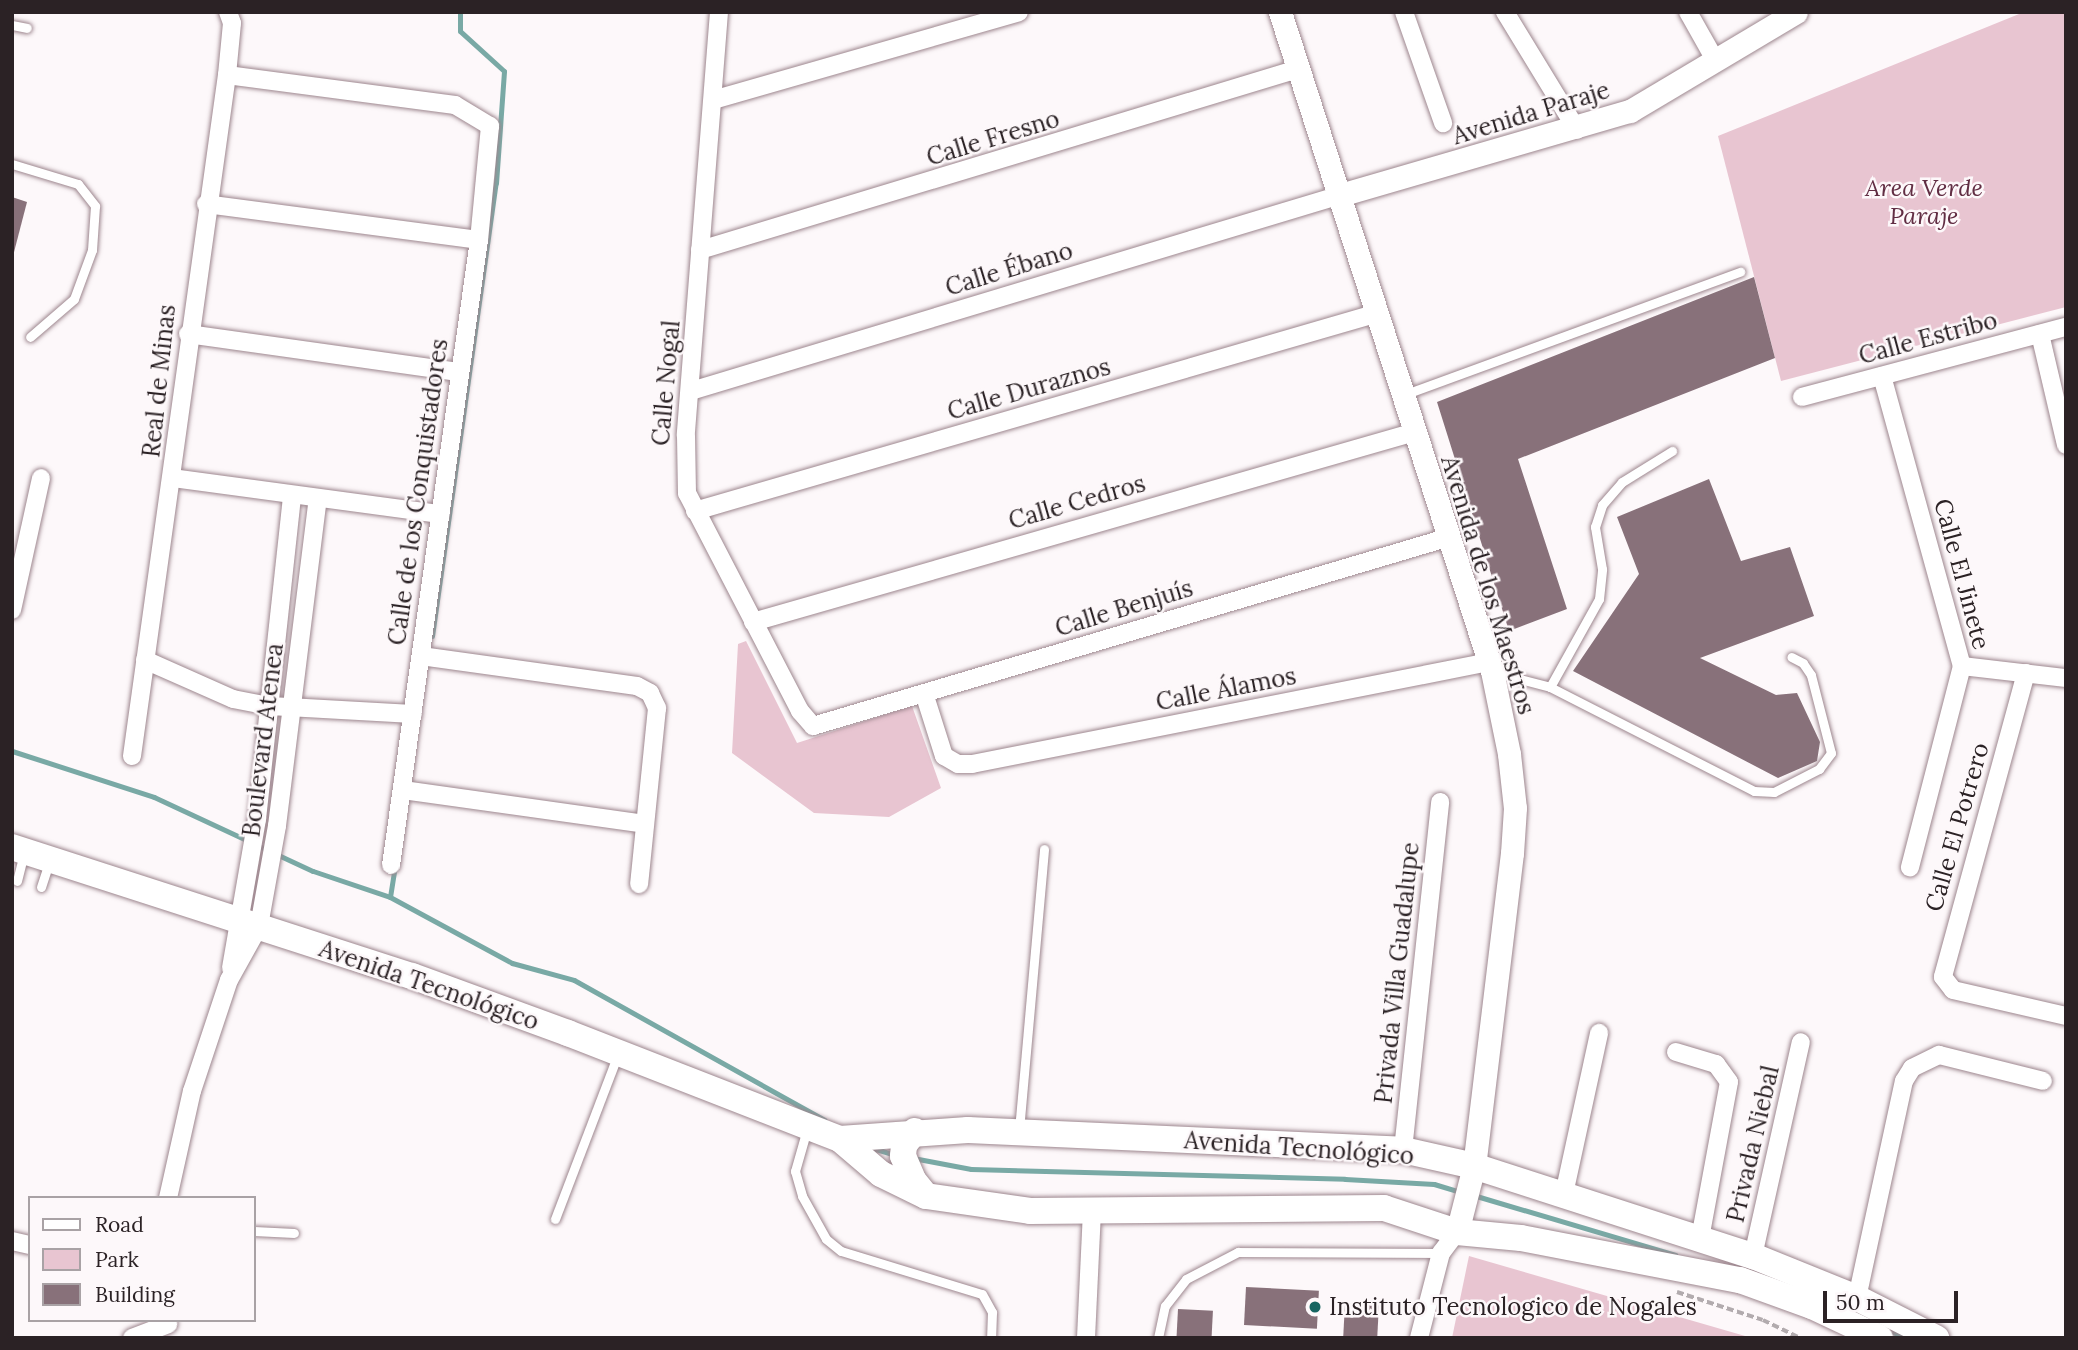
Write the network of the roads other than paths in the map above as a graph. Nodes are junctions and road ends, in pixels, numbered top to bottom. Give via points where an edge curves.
1 (228, 12) edge
2 (719, 12) edge
3 (1019, 12) edge
4 (1280, 12) edge
5 (1405, 12) edge
6 (1505, 12) edge
7 (1688, 12) edge
8 (1796, 12) edge
9 (12, 25) edge
10 (27, 29) dead end
11 (1714, 58) junction
12 (1298, 69) junction
13 (227, 75) junction
14 (713, 100) junction
15 (1443, 123) dead end
16 (1577, 130) junction
17 (12, 164) edge
18 (1340, 195) junction
19 (206, 204) junction
20 (479, 240) junction
21 (700, 250) junction
22 (1740, 272) dead end
23 (1377, 313) junction
24 (2066, 327) edge
25 (188, 334) junction
26 (2040, 334) junction
27 (30, 337) dead end
28 (458, 372) junction
29 (1882, 376) junction
30 (691, 391) junction
31 (1404, 395) junction
32 (1802, 397) dead end
33 (1415, 432) junction
34 (2066, 444) edge
35 (1672, 452) dead end
36 (41, 478) dead end
37 (173, 478) junction
38 (292, 496) junction
39 (318, 499) junction
40 (695, 512) junction
41 (441, 514) junction
42 (1450, 537) junction
43 (12, 610) edge
44 (753, 622) junction
45 (421, 656) junction
46 (1791, 657) dead end
47 (145, 660) junction
48 (1962, 666) junction
49 (1490, 667) junction
50 (2026, 673) junction
51 (2066, 678) edge
52 (1550, 687) junction
53 (925, 693) junction
54 (270, 706) junction
55 (292, 707) junction
56 (413, 714) junction
57 (813, 726) joint
58 (132, 756) dead end
59 (403, 790) junction
60 (1440, 802) dead end
61 (645, 824) junction
62 (18, 848) edge
63 (1044, 849) dead end
64 (50, 858) junction
65 (391, 865) dead end
66 (1910, 867) dead end
67 (17, 881) dead end
68 (639, 884) dead end
69 (41, 887) dead end
70 (248, 924) junction
71 (2066, 1016) edge
72 (1599, 1033) dead end
73 (1801, 1042) dead end
74 (618, 1052) junction
75 (1676, 1052) dead end
76 (2043, 1081) dead end
77 (807, 1127) junction
78 (915, 1130) junction
79 (1018, 1132) junction
80 (840, 1139) junction
81 (1403, 1150) junction
82 (1473, 1169) junction
83 (1564, 1194) junction
84 (168, 1196) edge
85 (926, 1196) junction
86 (1092, 1212) junction
87 (555, 1219) dead end
88 (1459, 1226) junction
89 (256, 1231) edge
90 (294, 1233) dead end
91 (1700, 1239) junction
92 (1441, 1253) junction
93 (1753, 1256) junction
94 (1857, 1298) junction
95 (170, 1327) edge
96 (132, 1338) edge
97 (991, 1338) edge
98 (1086, 1338) edge
99 (1158, 1338) edge
100 (1419, 1338) edge
101 (1880, 1338) edge
102 (1936, 1338) edge

1 - 13 street, Real de Minas via 232,23
2 - 14 street, Calle Nogal
3 - 14 street
4 - 12 street, Avenida de los Maestros
5 - 15 street
6 - 16 street
7 - 11 street
8 - 11 street, Avenida Paraje
9 - 10 lane
11 - 16 street, Avenida Paraje via 1630,111
12 - 18 street, Avenida de los Maestros
12 - 21 street, Calle Fresno
13 - 19 street, Real de Minas
13 - 20 street, Calle de los Conquistadores via 455,105 490,126
14 - 21 street, Calle Nogal
16 - 18 street, Avenida Paraje
17 - 27 lane via 78,184 95,206 92,250 74,299
18 - 23 street, Avenida de los Maestros
18 - 30 street, Calle Ébano
19 - 20 street
19 - 25 street, Real de Minas
20 - 28 street, Calle de los Conquistadores
21 - 30 street, Calle Nogal
22 - 31 lane
23 - 31 street, Avenida de los Maestros
23 - 40 street, Calle Duraznos
24 - 26 street, Calle Estribo
25 - 28 street
25 - 37 street, Real de Minas
26 - 29 street, Calle Estribo
26 - 34 street
28 - 41 street, Calle de los Conquistadores
29 - 32 street, Calle Estribo
29 - 48 street, Calle El Jinete
30 - 40 street, Calle Nogal via 684,466
31 - 33 street, Avenida de los Maestros
33 - 42 street, Avenida de los Maestros
33 - 44 street, Calle Cedros
35 - 52 lane via 1622,482 1602,505 1595,527 1602,569 1599,599
36 - 43 street
37 - 38 street
37 - 47 street, Real de Minas
38 - 39 street
38 - 54 street, Boulevard Atenea
39 - 41 street
39 - 55 street, Boulevard Atenea
40 - 44 street, Calle Nogal
41 - 45 street, Calle de los Conquistadores
42 - 49 street, Avenida de los Maestros
42 - 53 street, Calle Benjuís
44 - 57 street, Calle Nogal via 800,711
45 - 56 street, Calle de los Conquistadores
45 - 61 street via 645,688 657,708
46 - 52 lane via 1803,663 1811,675 1832,753 1819,769 1774,792 1754,791
47 - 54 street via 220,695
47 - 58 street, Real de Minas
48 - 50 street
48 - 66 street, Calle El Jinete
49 - 52 lane
49 - 53 street, Calle Álamos via 972,764 958,764 944,756
49 - 82 street, Avenida de los Maestros via 1515,808
50 - 51 street
50 - 71 street, Calle El Potrero via 1944,966 1945,985
53 - 57 street, Calle Benjuís
54 - 55 street
54 - 70 street, Boulevard Atenea via 251,853
55 - 56 street
55 - 70 street, Boulevard Atenea via 272,862
56 - 59 street, Calle de los Conquistadores
59 - 61 street
59 - 65 street, Calle de los Conquistadores
60 - 81 street, Privada Villa Guadalupe
61 - 68 street
62 - 64 main road, Avenida Tecnológico
62 - 67 lane
63 - 79 lane
64 - 69 lane
64 - 70 main road, Avenida Tecnológico
70 - 74 main road, Avenida Tecnológico via 412,976
70 - 84 street, Boulevard Atenea via 191,1091
72 - 83 street
73 - 93 street, Privada Niebal
74 - 77 main road, Avenida Tecnológico
74 - 87 lane
75 - 91 street via 1716,1064 1728,1082
76 - 94 street via 1939,1055 1912,1068 1904,1082
77 - 80 main road, Avenida Tecnológico
77 - 97 lane via 795,1171 802,1196 826,1239 841,1251 982,1294 992,1312
78 - 79 main road, Avenida Tecnológico
78 - 80 main road, Avenida Tecnológico
78 - 85 main road via 904,1145 903,1156 913,1181
79 - 81 main road, Avenida Tecnológico
80 - 85 main road, Avenida Tecnológico via 881,1174
81 - 82 main road, Avenida Tecnológico
82 - 83 main road, Avenida Tecnológico
82 - 88 street, Avenida de los Maestros
83 - 91 main road, Avenida Tecnológico
85 - 86 main road, Avenida Tecnológico via 1030,1211
86 - 88 main road, Avenida Tecnológico via 1362,1206
86 - 98 street
88 - 92 street
88 - 101 main road, Avenida Tecnológico via 1740,1280 1812,1306
89 - 90 lane
91 - 93 main road, Avenida Tecnológico
92 - 99 lane via 1238,1252 1186,1279 1165,1306
92 - 100 street
93 - 94 main road, Avenida Tecnológico
94 - 102 main road, Avenida Tecnológico
95 - 96 street

